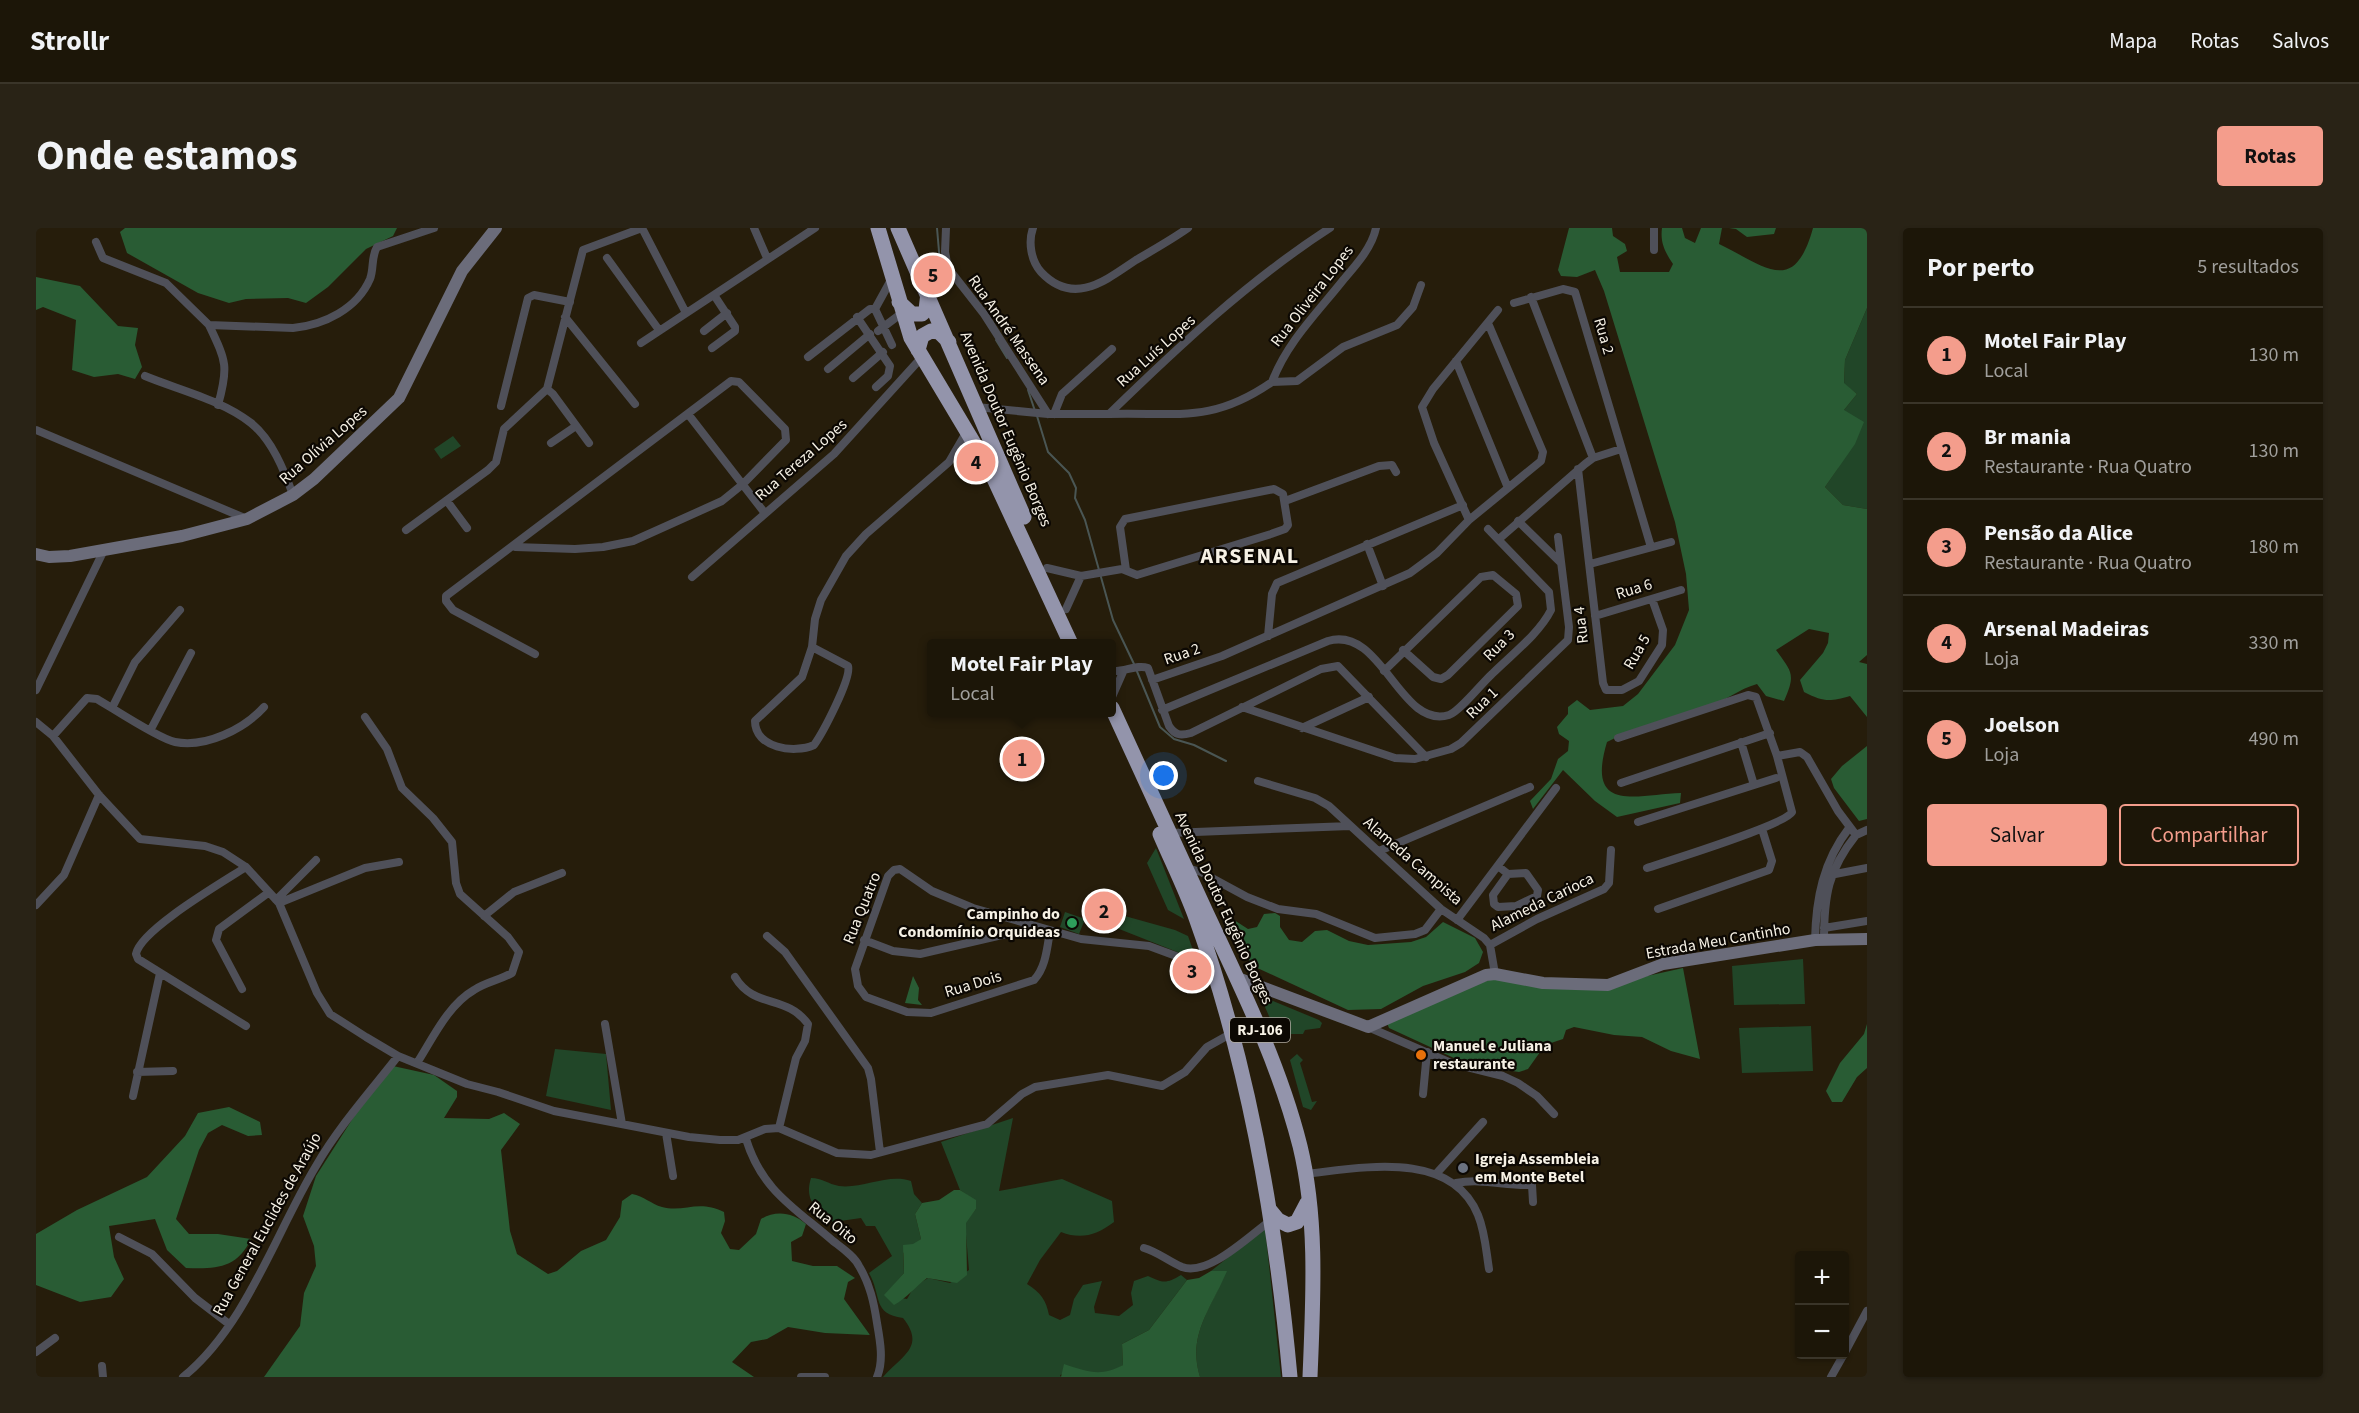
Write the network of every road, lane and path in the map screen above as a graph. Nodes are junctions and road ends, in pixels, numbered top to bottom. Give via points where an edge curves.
1 (434, 228) edge
2 (496, 228) edge
3 (642, 228) edge
4 (754, 228) edge
5 (815, 228) edge
6 (878, 228) edge
7 (898, 228) edge
8 (946, 228) edge
9 (1033, 228) edge
10 (1188, 228) edge
11 (1329, 228) edge
12 (1376, 228) edge
13 (1654, 228) edge
14 (96, 242) dead end
15 (1654, 250) dead end
16 (608, 258) dead end
17 (767, 258) junction
18 (892, 278) junction
19 (1421, 285) dead end
20 (928, 293) junction
21 (714, 295) junction
22 (1532, 297) junction
23 (570, 302) junction
24 (1514, 303) dead end
25 (900, 307) junction
26 (875, 309) junction
27 (1498, 310) dead end
28 (686, 313) junction
29 (727, 313) junction
30 (566, 317) junction
31 (857, 317) junction
32 (1488, 323) junction
33 (209, 325) junction
34 (882, 327) junction
35 (659, 330) junction
36 (704, 332) dead end
37 (871, 336) junction
38 (949, 342) junction
39 (641, 343) dead end
40 (891, 345) dead end
41 (712, 348) dead end
42 (1112, 349) dead end
43 (883, 352) junction
44 (920, 354) junction
45 (808, 357) dead end
46 (1456, 361) junction
47 (828, 369) dead end
48 (145, 376) dead end
49 (853, 378) dead end
50 (1272, 382) junction
51 (876, 387) dead end
52 (547, 389) junction
53 (635, 404) dead end
54 (218, 405) junction
55 (501, 406) dead end
56 (975, 407) junction
57 (688, 414) junction
58 (1047, 414) junction
59 (1109, 414) junction
60 (576, 426) junction
61 (36, 430) edge
62 (967, 431) junction
63 (551, 443) dead end
64 (589, 443) dead end
65 (1621, 449) junction
66 (1593, 458) junction
67 (1578, 470) junction
68 (1396, 472) dead end
69 (743, 484) junction
70 (1508, 488) junction
71 (293, 495) junction
72 (447, 501) junction
73 (1285, 501) junction
74 (1463, 505) junction
75 (764, 512) junction
76 (247, 519) junction
77 (1469, 520) junction
78 (1518, 521) junction
79 (467, 528) dead end
80 (1488, 529) dead end
81 (405, 530) dead end
82 (1558, 537) dead end
83 (1499, 539) junction
84 (1671, 542) dead end
85 (1367, 544) junction
86 (515, 547) junction
87 (1651, 547) junction
88 (104, 550) junction
89 (36, 554) edge
90 (1561, 563) junction
91 (1590, 564) junction
92 (1047, 568) junction
93 (1126, 570) junction
94 (1081, 576) junction
95 (692, 577) dead end
96 (1383, 586) junction
97 (1681, 590) dead end
98 (1652, 599) junction
99 (1066, 609) junction
100 (180, 610) dead end
101 (1595, 616) junction
102 (1268, 636) junction
103 (1069, 639) edge
104 (1080, 639) edge
105 (812, 647) junction
106 (1403, 650) junction
107 (191, 653) dead end
108 (535, 654) dead end
109 (1131, 669) junction
110 (1384, 670) junction
111 (1116, 671) edge
112 (1152, 680) junction
113 (1603, 683) joint
114 (36, 690) edge
115 (1116, 691) edge
116 (1369, 697) junction
117 (264, 706) dead end
118 (1242, 707) junction
119 (112, 708) junction
120 (1162, 710) junction
121 (365, 717) dead end
122 (1105, 717) edge
123 (1116, 717) edge
124 (38, 727) edge
125 (1302, 728) junction
126 (151, 729) junction
127 (1770, 733) junction
128 (53, 736) junction
129 (1618, 738) dead end
130 (1742, 742) junction
131 (1778, 756) junction
132 (1426, 757) junction
133 (1776, 778) dead end
134 (1258, 780) dead end
135 (1621, 783) dead end
136 (1754, 785) junction
137 (1530, 787) dead end
138 (1556, 788) dead end
139 (99, 795) junction
140 (1638, 822) dead end
141 (1350, 826) junction
142 (1849, 828) junction
143 (1762, 829) junction
144 (1867, 830) edge
145 (1170, 833) junction
146 (1856, 835) junction
147 (1379, 850) junction
148 (1611, 850) dead end
149 (316, 860) dead end
150 (399, 862) dead end
151 (1498, 866) junction
152 (246, 867) junction
153 (1187, 868) junction
154 (1647, 868) dead end
155 (1867, 868) edge
156 (562, 873) dead end
157 (1508, 874) junction
158 (1830, 874) junction
159 (268, 892) junction
160 (277, 902) junction
161 (36, 905) edge
162 (1441, 909) junction
163 (1659, 909) dead end
164 (484, 916) junction
165 (1458, 920) junction
166 (1867, 921) edge
167 (1037, 927) junction
168 (1050, 931) junction
169 (767, 936) dead end
170 (1821, 936) junction
171 (1867, 939) edge
172 (864, 940) junction
173 (1490, 945) junction
174 (1210, 964) junction
175 (160, 973) junction
176 (1496, 974) junction
177 (735, 977) dead end
178 (1238, 978) junction
179 (243, 989) dead end
180 (870, 999) joint
181 (605, 1023) dead end
182 (246, 1026) dead end
183 (1368, 1027) junction
184 (1232, 1033) junction
185 (1427, 1052) junction
186 (398, 1056) junction
187 (417, 1063) junction
188 (173, 1071) dead end
189 (137, 1072) junction
190 (1423, 1094) dead end
191 (133, 1096) dead end
192 (1554, 1114) dead end
193 (1483, 1122) dead end
194 (622, 1124) junction
195 (779, 1128) junction
196 (666, 1133) junction
197 (746, 1139) junction
198 (880, 1152) junction
199 (1305, 1174) junction
200 (1436, 1174) junction
201 (673, 1176) dead end
202 (1456, 1184) junction
203 (1309, 1197) junction
204 (1533, 1202) dead end
205 (1270, 1215) junction
206 (119, 1237) dead end
207 (1144, 1248) dead end
208 (1489, 1269) dead end
209 (1867, 1311) edge
210 (229, 1324) junction
211 (55, 1338) dead end
212 (1849, 1345) edge
213 (36, 1352) edge
214 (1841, 1359) edge
215 (102, 1366) dead end
216 (103, 1377) edge
217 (183, 1377) edge
218 (801, 1377) edge
219 (825, 1377) edge
220 (877, 1377) edge
221 (1290, 1377) edge
222 (1310, 1377) edge
223 (1831, 1377) edge

1 - 33 street via 377,247 370,279 359,298 337,315 293,328
2 - 71 street, Rua Olívia Lopes via 457,279 399,398
3 - 23 street via 583,250
3 - 28 street
4 - 17 street
5 - 17 street
6 - 18 highway, Avenida Doutor Eugênio Borges
7 - 20 highway, Avenida Doutor Eugênio Borges
8 - 58 street, Rua André Massena via 948,268 984,314
9 - 10 street via 1033,255 1041,271 1059,285 1082,289 1106,281
11 - 59 street, Rua Luís Lopes via 1292,252 1244,292
12 - 50 street, Rua Oliveira Lopes via 1374,238 1354,267 1288,347
13 - 15 street
14 - 33 street via 103,258 166,283
16 - 35 street
17 - 21 street
18 - 25 highway, Avenida Doutor Eugênio Borges
18 - 26 street
19 - 50 street via 1413,307 1393,327 1342,347 1297,381
20 - 25 highway via 922,314 912,314
20 - 38 highway, Avenida Doutor Eugênio Borges
21 - 28 street
21 - 29 street
22 - 24 street, Rua 2
22 - 65 street, Rua 2 via 1563,289 1575,292
22 - 66 street
23 - 30 street
23 - 55 street via 534,295 528,298
25 - 34 street
25 - 44 highway, Avenida Doutor Eugênio Borges
26 - 31 street
26 - 34 street
27 - 32 street
28 - 35 street
29 - 36 street
29 - 41 street via 735,331
30 - 52 street
30 - 53 street
31 - 37 street
31 - 45 street
32 - 46 street
32 - 70 street via 1544,454 1536,466
33 - 54 street via 223,354 226,372
34 - 37 street
34 - 40 street
35 - 39 street
37 - 43 street
37 - 47 street
38 - 44 highway via 939,332 931,331 922,336
38 - 56 highway, Avenida Doutor Eugênio Borges
42 - 58 street via 1062,393
43 - 49 street
43 - 51 street via 891,373
44 - 62 highway, Avenida Doutor Eugênio Borges
44 - 75 street, Rua Tereza Lopes via 834,454
46 - 70 street
46 - 74 street via 1432,389 1422,411
48 - 54 street
50 - 59 street via 1216,411 1185,415
52 - 60 street via 554,393
52 - 72 street via 504,429 496,462
54 - 71 street via 251,422 258,430 273,449
56 - 58 street
56 - 92 highway, Avenida Doutor Eugênio Borges
57 - 69 street
57 - 69 street via 735,381 785,429 786,440
57 - 86 street
58 - 59 street
60 - 63 street
60 - 64 street
61 - 76 street
62 - 103 highway, Avenida Doutor Eugênio Borges via 990,470
62 - 105 street via 949,462 846,556 820,600
65 - 66 street
65 - 87 street
66 - 67 street
67 - 78 street
67 - 91 street, Rua 4
68 - 73 street via 1389,464 1379,466
69 - 75 street
69 - 86 street via 722,501 619,545 575,549
70 - 77 street
71 - 76 street, Rua Olívia Lopes
72 - 79 street
72 - 81 street
73 - 93 street via 1285,529 1137,575
73 - 93 street via 1281,492 1274,489 1125,519 1120,527
74 - 77 street
74 - 85 street
75 - 95 street, Rua Tereza Lopes
76 - 88 street, Rua Olívia Lopes
77 - 96 street via 1424,564
78 - 83 street
78 - 90 street
80 - 83 street, Rua 3
82 - 90 street, Rua 1
83 - 110 street, Rua 3 via 1549,592 1552,606 1548,616 1448,716 1418,708
84 - 87 street
85 - 96 street
85 - 102 street via 1277,584 1272,594
86 - 108 street via 453,590 446,601 462,616
87 - 91 street
88 - 89 street, Rua Olívia Lopes via 70,556
88 - 114 street
90 - 132 street, Rua 1 via 1568,640 1461,743
91 - 101 street, Rua 4
92 - 94 street
92 - 99 highway, Avenida Doutor Eugênio Borges
93 - 94 street
94 - 99 street
96 - 102 street
97 - 98 street, Rua 6
98 - 101 street, Rua 6
98 - 113 street, Rua 5 via 1663,630 1662,645 1631,687 1606,690
99 - 104 highway, Avenida Doutor Eugênio Borges
100 - 119 street via 135,662
101 - 113 street, Rua 4
102 - 112 street, Rua 2
105 - 105 street via 802,677 755,721 758,734 769,744 814,745 842,690 848,666
106 - 106 street via 1485,574 1493,575 1516,594 1518,606 1441,679 1433,677
106 - 110 street
107 - 126 street
109 - 111 street
109 - 112 street via 1148,668
109 - 115 street
110 - 120 street via 1356,641 1336,638
112 - 120 street, Rua 2
116 - 118 street, Rua 2 via 1338,666 1321,669
116 - 125 street
116 - 132 street
117 - 126 street via 245,724 206,740 174,742
118 - 120 street, Rua 2 via 1191,734 1181,735 1173,732
118 - 125 street, Rua 1
119 - 126 street
119 - 128 street via 87,698
121 - 164 street via 387,749 402,788 452,842 460,894
122 - 174 highway, Avenida Doutor Eugênio Borges / RJ-106 via 1195,916
123 - 145 highway, Avenida Doutor Eugênio Borges / RJ-106
124 - 128 street
125 - 132 street, Rua 1 via 1395,758
127 - 129 street via 1759,700 1748,695
127 - 130 street
127 - 131 street
128 - 139 street
130 - 135 street
130 - 136 street
131 - 142 street via 1800,752 1807,757
131 - 143 street via 1792,812
133 - 136 street
134 - 141 street, Alameda Campista via 1322,801
136 - 140 street
137 - 147 street
138 - 151 street
139 - 152 street via 140,839 205,846
139 - 161 street via 64,875
141 - 145 street, Alameda Campista
141 - 147 street, Alameda Campista
142 - 146 street
142 - 170 street via 1822,880
143 - 154 street
143 - 163 street via 1772,861 1769,870
144 - 146 street
145 - 153 highway, Avenida Doutor Eugênio Borges / RJ-106
146 - 158 street
147 - 162 street, Alameda Campista
148 - 173 street, Alameda Carioca via 1609,884 1604,889 1536,919
149 - 160 street
150 - 160 street via 358,871
151 - 157 street
151 - 165 street
152 - 159 street
152 - 175 street via 141,940 138,959
153 - 162 street via 1278,909 1316,914 1375,938 1416,934 1434,921
153 - 178 highway, Avenida Doutor Eugênio Borges / RJ-106
155 - 158 street
156 - 164 street via 514,892
157 - 157 street via 1493,895 1494,904 1516,906 1537,896 1538,890 1526,873
158 - 170 street
159 - 160 street
159 - 179 street via 216,934
160 - 186 street via 330,1014
162 - 165 street, Alameda Campista
164 - 187 street via 514,944 519,952 516,967 460,1001
165 - 173 street, Alameda Campista
166 - 170 street
167 - 168 street, Rua Quatro
167 - 172 street via 920,954 893,951
167 - 172 street, Rua Quatro via 949,900 900,869 888,876
168 - 174 street, Rua Quatro via 1081,939 1139,944 1203,966
168 - 180 street, Rua Dois via 1040,973 1023,985 931,1013 907,1012
169 - 198 street via 785,952 868,1068
170 - 171 street, Estrada Meu Cantinho
170 - 176 street, Estrada Meu Cantinho via 1664,964 1608,985 1542,983
172 - 180 street, Rua Quatro via 855,976 862,993
173 - 176 street
174 - 184 highway, Avenida Doutor Eugênio Borges / RJ-106
175 - 182 street
175 - 189 street
176 - 183 street, Estrada Meu Cantinho via 1476,977
177 - 195 street via 742,989 755,998 793,1010 807,1024 806,1041 796,1058
178 - 183 street
178 - 199 highway, Avenida Doutor Eugênio Borges / RJ-106 via 1277,1070
181 - 194 street
183 - 185 street
184 - 198 street via 1207,1047 1185,1072 1162,1086 1108,1075 1035,1087 987,1124
184 - 205 highway, Avenida Doutor Eugênio Borges / RJ-106
185 - 190 street
185 - 192 street via 1518,1083 1538,1095
186 - 187 street
186 - 210 street, Rua General Euclides de Araújo via 334,1135
187 - 194 street via 467,1084 554,1111
188 - 189 street
189 - 191 street
193 - 200 street
194 - 196 street
195 - 197 street via 765,1129
195 - 198 street via 837,1153 852,1156
196 - 197 street
196 - 201 street
197 - 220 street, Rua Oito via 759,1170 781,1200 859,1265 872,1296 879,1336 881,1361
199 - 200 street via 1382,1166
199 - 203 highway, Avenida Doutor Eugênio Borges / RJ-106
200 - 202 street
202 - 204 street via 1477,1180 1532,1185
202 - 208 street via 1477,1212
203 - 205 highway via 1293,1224
203 - 222 highway, Avenida Doutor Eugênio Borges / RJ-106
205 - 207 street via 1226,1254 1200,1268 1183,1267
205 - 221 highway, Avenida Doutor Eugênio Borges / RJ-106
206 - 210 street via 152,1254 195,1298
209 - 212 street
210 - 217 street, Rua General Euclides de Araújo
211 - 213 street
214 - 223 street
215 - 216 street
218 - 219 street

